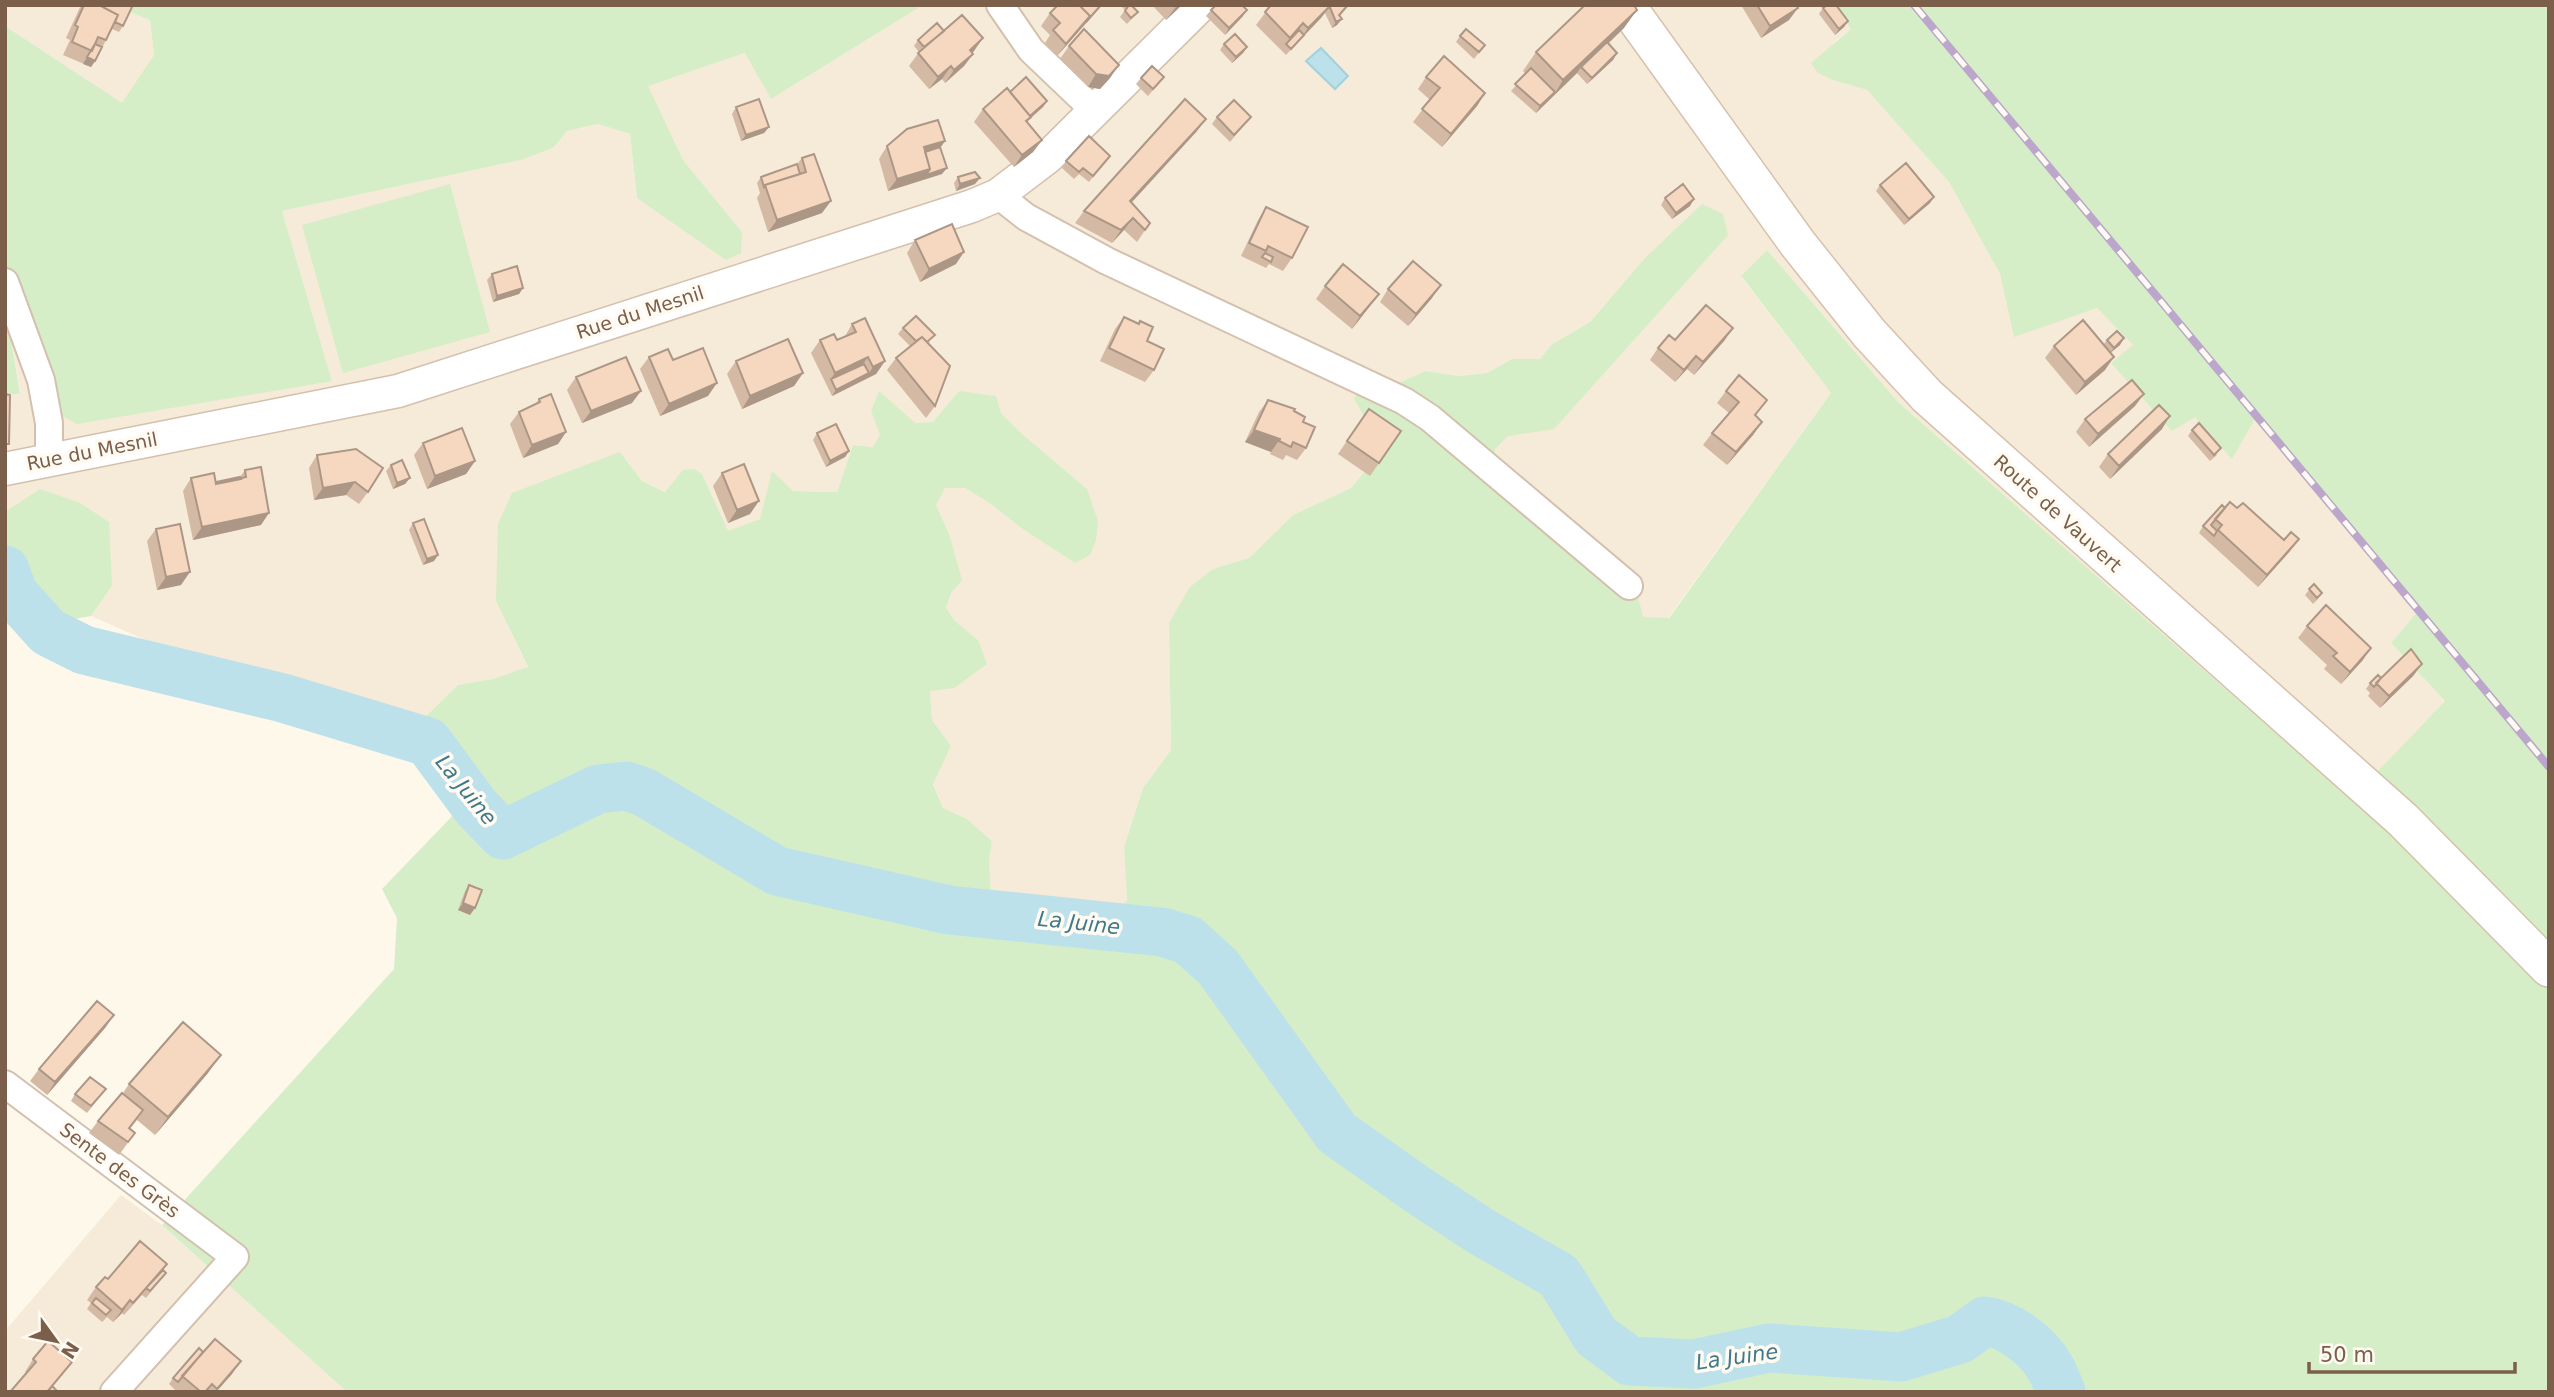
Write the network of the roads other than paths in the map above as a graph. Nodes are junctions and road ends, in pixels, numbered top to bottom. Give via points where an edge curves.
1 (1000, 5) edge
2 (1201, 5) edge
3 (1626, 5) edge
4 (1095, 111) junction
5 (998, 195) junction
6 (5, 282) edge
7 (49, 459) junction
8 (5, 469) edge
9 (1629, 586) dead end
10 (2549, 968) edge
11 (5, 1084) edge
12 (114, 1392) edge

1 - 4 street via 1031,50
2 - 4 street, Rue du Mesnil
3 - 10 main road, Route de Vauvert via 1798,244 1927,396 2403,820
4 - 5 street, Rue du Mesnil via 1048,157
5 - 7 street, Rue du Mesnil via 398,391
5 - 9 street via 1026,217 1107,261 1404,401
6 - 7 street via 41,380 49,423
7 - 8 street, Rue du Mesnil
11 - 12 street, Sente des Grès via 235,1256

